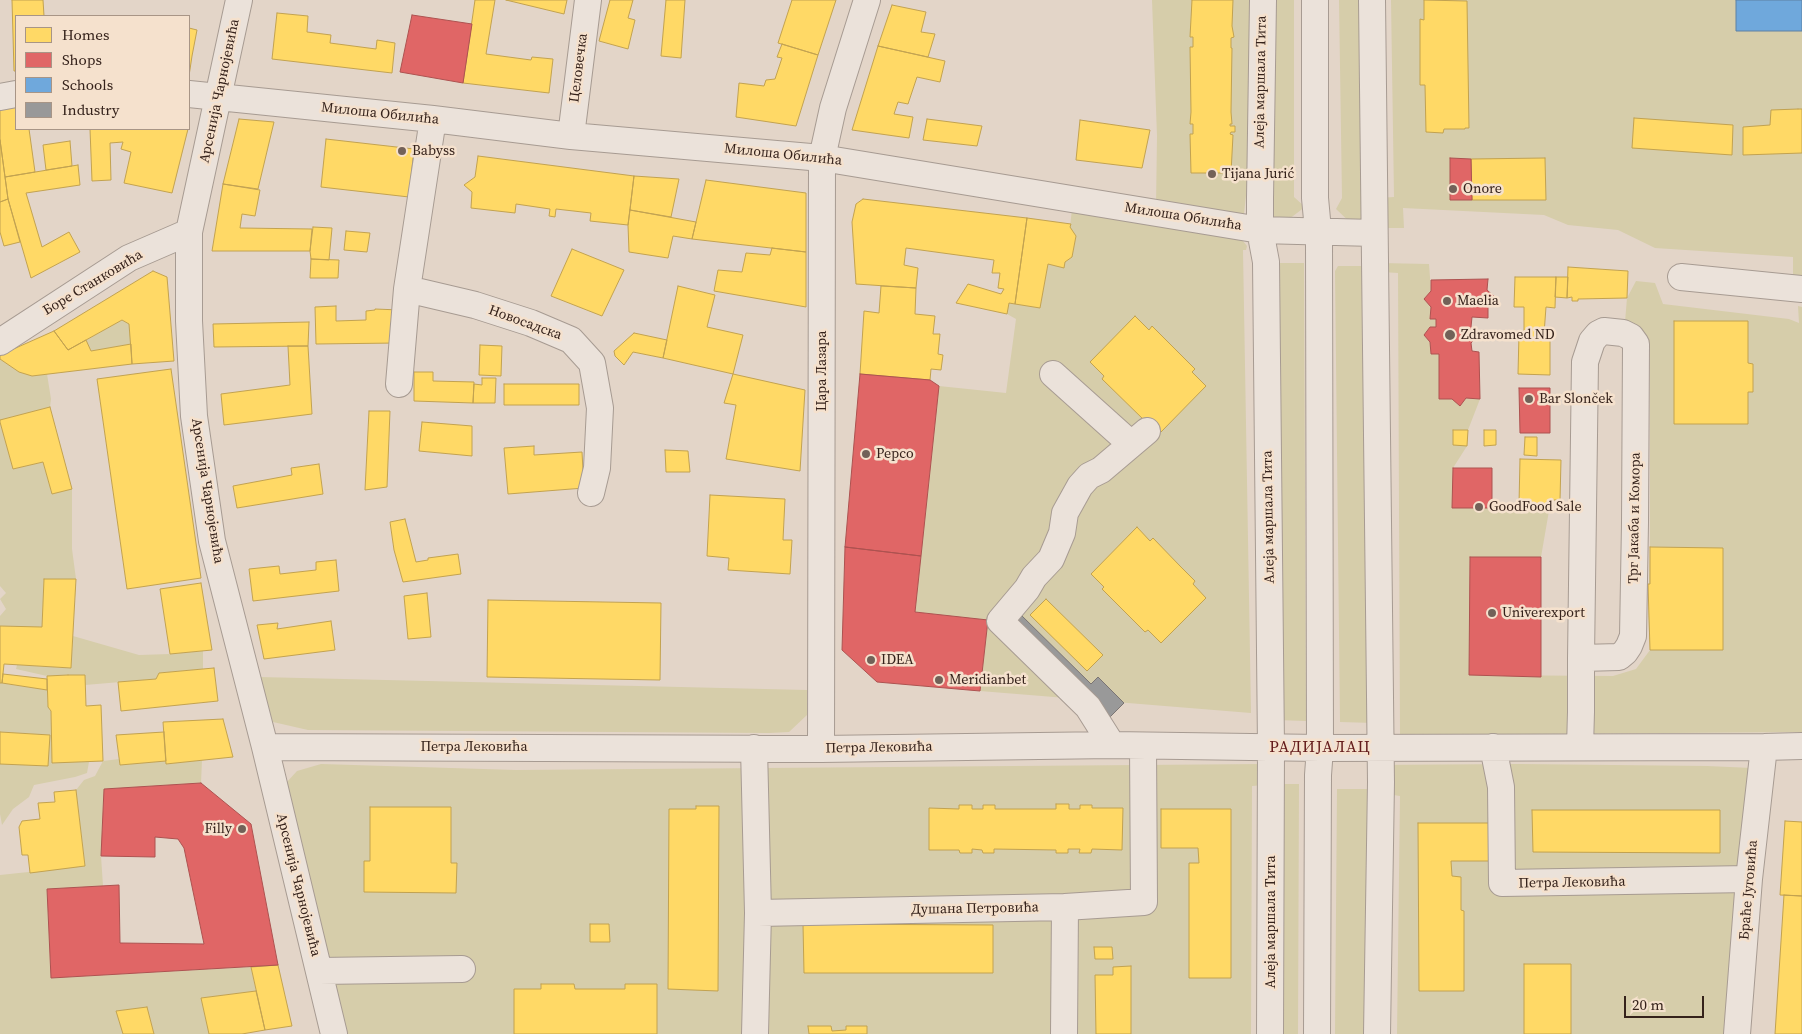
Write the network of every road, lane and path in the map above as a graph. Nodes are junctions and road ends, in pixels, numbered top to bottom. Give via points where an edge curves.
1 (239, 0) edge
2 (588, 0) edge
3 (867, 0) edge
4 (1263, 0) edge
5 (1315, 0) edge
6 (1372, 0) edge
7 (15, 94) edge
8 (190, 94) edge
9 (0, 97) edge
10 (219, 97) junction
11 (433, 119) junction
12 (571, 136) junction
13 (822, 158) junction
14 (1260, 230) junction
15 (1318, 231) junction
16 (189, 232) junction
17 (1374, 233) junction
18 (1681, 277) dead end
19 (407, 289) junction
20 (1802, 289) edge
21 (0, 342) edge
22 (1054, 374) dead end
23 (399, 384) dead end
24 (591, 493) dead end
25 (1581, 658) junction
26 (1112, 745) junction
27 (1143, 746) junction
28 (1802, 746) edge
29 (265, 747) junction
30 (1271, 747) junction
31 (1493, 747) junction
32 (1580, 747) junction
33 (1764, 747) junction
34 (754, 748) junction
35 (1320, 748) junction
36 (1380, 748) junction
37 (821, 749) junction
38 (1749, 879) junction
39 (1065, 907) junction
40 (758, 913) junction
41 (462, 969) dead end
42 (319, 971) junction
43 (334, 1034) edge
44 (755, 1034) edge
45 (1064, 1034) edge
46 (1270, 1034) edge
47 (1317, 1034) edge
48 (1377, 1034) edge
49 (1738, 1034) edge

1 - 10 street, Арсенија Чарнојевића
2 - 12 street, Целовечка
3 - 13 street, Цара Лазара via 833,108
4 - 14 street, Алеја маршала Тита
5 - 15 street via 1315,198
6 - 17 street
7 - 9 street
8 - 10 street, Милоша Обилића
10 - 11 street, Милоша Обилића
10 - 16 street, Арсенија Чарнојевића
11 - 12 street, Милоша Обилића
11 - 19 street
12 - 13 street, Милоша Обилића
13 - 14 street, Милоша Обилића
13 - 37 street, Цара Лазара
14 - 15 street, Милоша Обилића
14 - 30 street, Алеја маршала Тита via 1266,262
15 - 17 street, Милоша Обилића
15 - 35 street
16 - 21 street, Боре Станковића via 129,258
16 - 29 street, Арсенија Чарнојевића via 194,416 212,541
17 - 36 street
18 - 20 street
19 - 23 street
19 - 24 street, Новосадска via 475,305 572,340 592,363 600,408 598,468
22 - 26 street via 1139,438 1080,486 1065,512 1062,533 1051,559 1000,621 1088,707
25 - 25 street, Трг Јакаба и Комора via 1619,657 1632,636 1636,344 1623,333 1604,331 1592,341 1585,362
25 - 32 street
26 - 27 street, Петра Лековића
26 - 37 street, Петра Лековића
27 - 30 street, Петра Лековића
27 - 39 street, Душана Петровића via 1144,902
28 - 33 street, Петра Лековића
29 - 34 street, Петра Лековића
29 - 42 street, Арсенија Чарнојевића
30 - 35 street, Петра Лековића
30 - 46 street, Алеја маршала Тита
31 - 32 street, Петра Лековића
31 - 36 street, Петра Лековића
31 - 38 street, Петра Лековића via 1501,787 1502,883
32 - 33 street, Петра Лековића
33 - 38 street, Браће Југовића
34 - 37 street, Петра Лековића
34 - 40 street
35 - 36 street, Петра Лековића
35 - 47 street
36 - 48 street
38 - 49 street, Браће Југовића
39 - 40 street, Душана Петровића
39 - 45 street
40 - 44 street
41 - 42 street
42 - 43 street, Арсенија Чарнојевића

